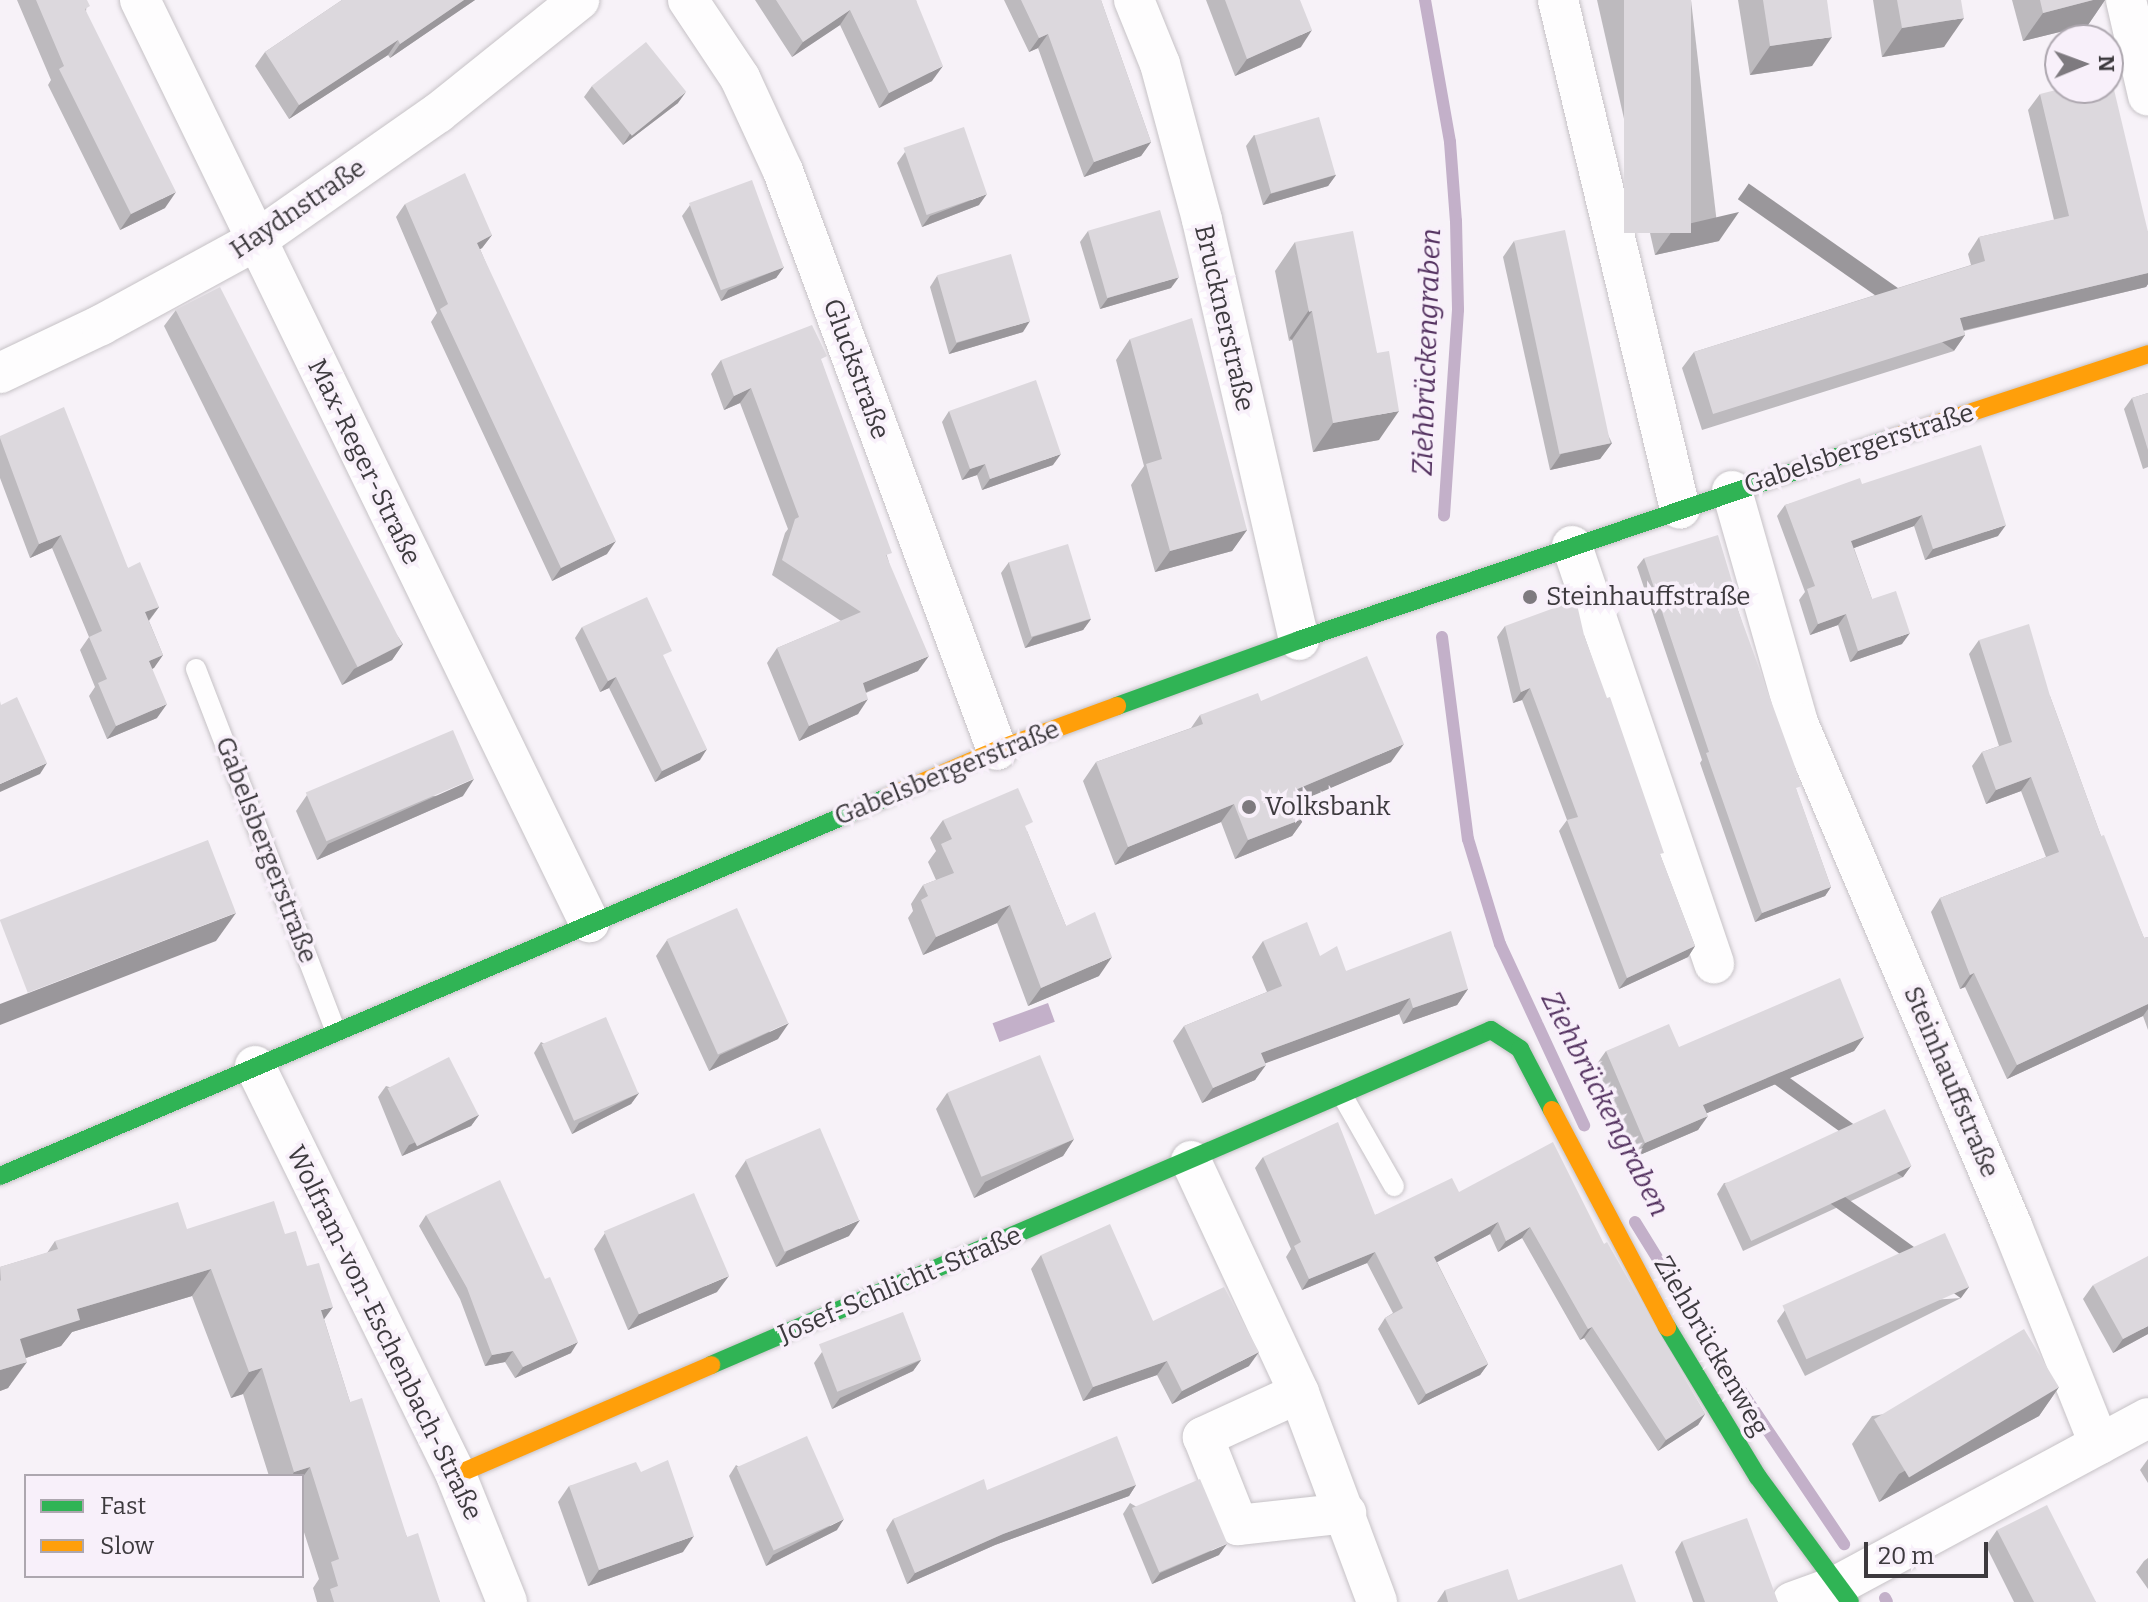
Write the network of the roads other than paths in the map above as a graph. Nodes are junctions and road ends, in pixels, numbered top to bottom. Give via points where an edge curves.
1 (140, 0) edge
2 (688, 0) edge
3 (1134, 0) edge
4 (1558, 0) edge
5 (2126, 0) edge
6 (572, 2) edge
7 (2148, 95) edge
8 (255, 241) junction
9 (2148, 354) edge
10 (0, 373) edge
11 (1732, 491) junction
12 (1680, 509) junction
13 (1572, 546) junction
14 (1299, 640) junction
15 (196, 669) dead end
16 (997, 750) junction
17 (589, 922) junction
18 (1714, 963) dead end
19 (335, 1030) junction
20 (1491, 1030) joint
21 (255, 1066) junction
22 (1342, 1095) junction
23 (1191, 1161) junction
24 (0, 1176) edge
25 (1394, 1186) dead end
26 (1299, 1393) junction
27 (2148, 1418) edge
28 (2099, 1444) junction
29 (456, 1475) junction
30 (1346, 1513) junction
31 (1843, 1594) edge
32 (507, 1602) edge
33 (1377, 1602) edge
34 (1792, 1602) edge

1 - 8 street, Max-Reger-Straße
2 - 16 street, Gluckstraße via 740,78 783,171
3 - 14 street, Brucknerstraße via 1160,64 1202,220
4 - 12 street
5 - 7 street
6 - 8 street, Haydnstraße via 438,113
8 - 10 street, Haydnstraße
8 - 17 street, Max-Reger-Straße
9 - 11 street, Gabelsbergerstraße
11 - 12 street, Gabelsbergerstraße
11 - 28 street, Steinhauffstraße via 1798,723
12 - 13 street, Gabelsbergerstraße
13 - 14 street, Gabelsbergerstraße
13 - 18 street
14 - 16 street, Gabelsbergerstraße
15 - 19 lane, Gabelsbergerstraße
16 - 17 street, Gabelsbergerstraße
17 - 19 street, Gabelsbergerstraße
19 - 21 street, Gabelsbergerstraße
20 - 22 street, Josef-Schlicht-Straße
20 - 31 street, Ziehbrückenweg via 1520,1049 1665,1323 1758,1477
21 - 24 street, Gabelsbergerstraße
21 - 29 street, Wolfram-von-Eschenbach-Straße
22 - 23 street, Josef-Schlicht-Straße
22 - 25 lane
23 - 26 street
23 - 29 street, Josef-Schlicht-Straße
26 - 30 street
26 - 30 street via 1203,1437 1238,1525
27 - 28 street
28 - 31 street
29 - 32 street, Wolfram-von-Eschenbach-Straße
30 - 33 street
31 - 34 street

